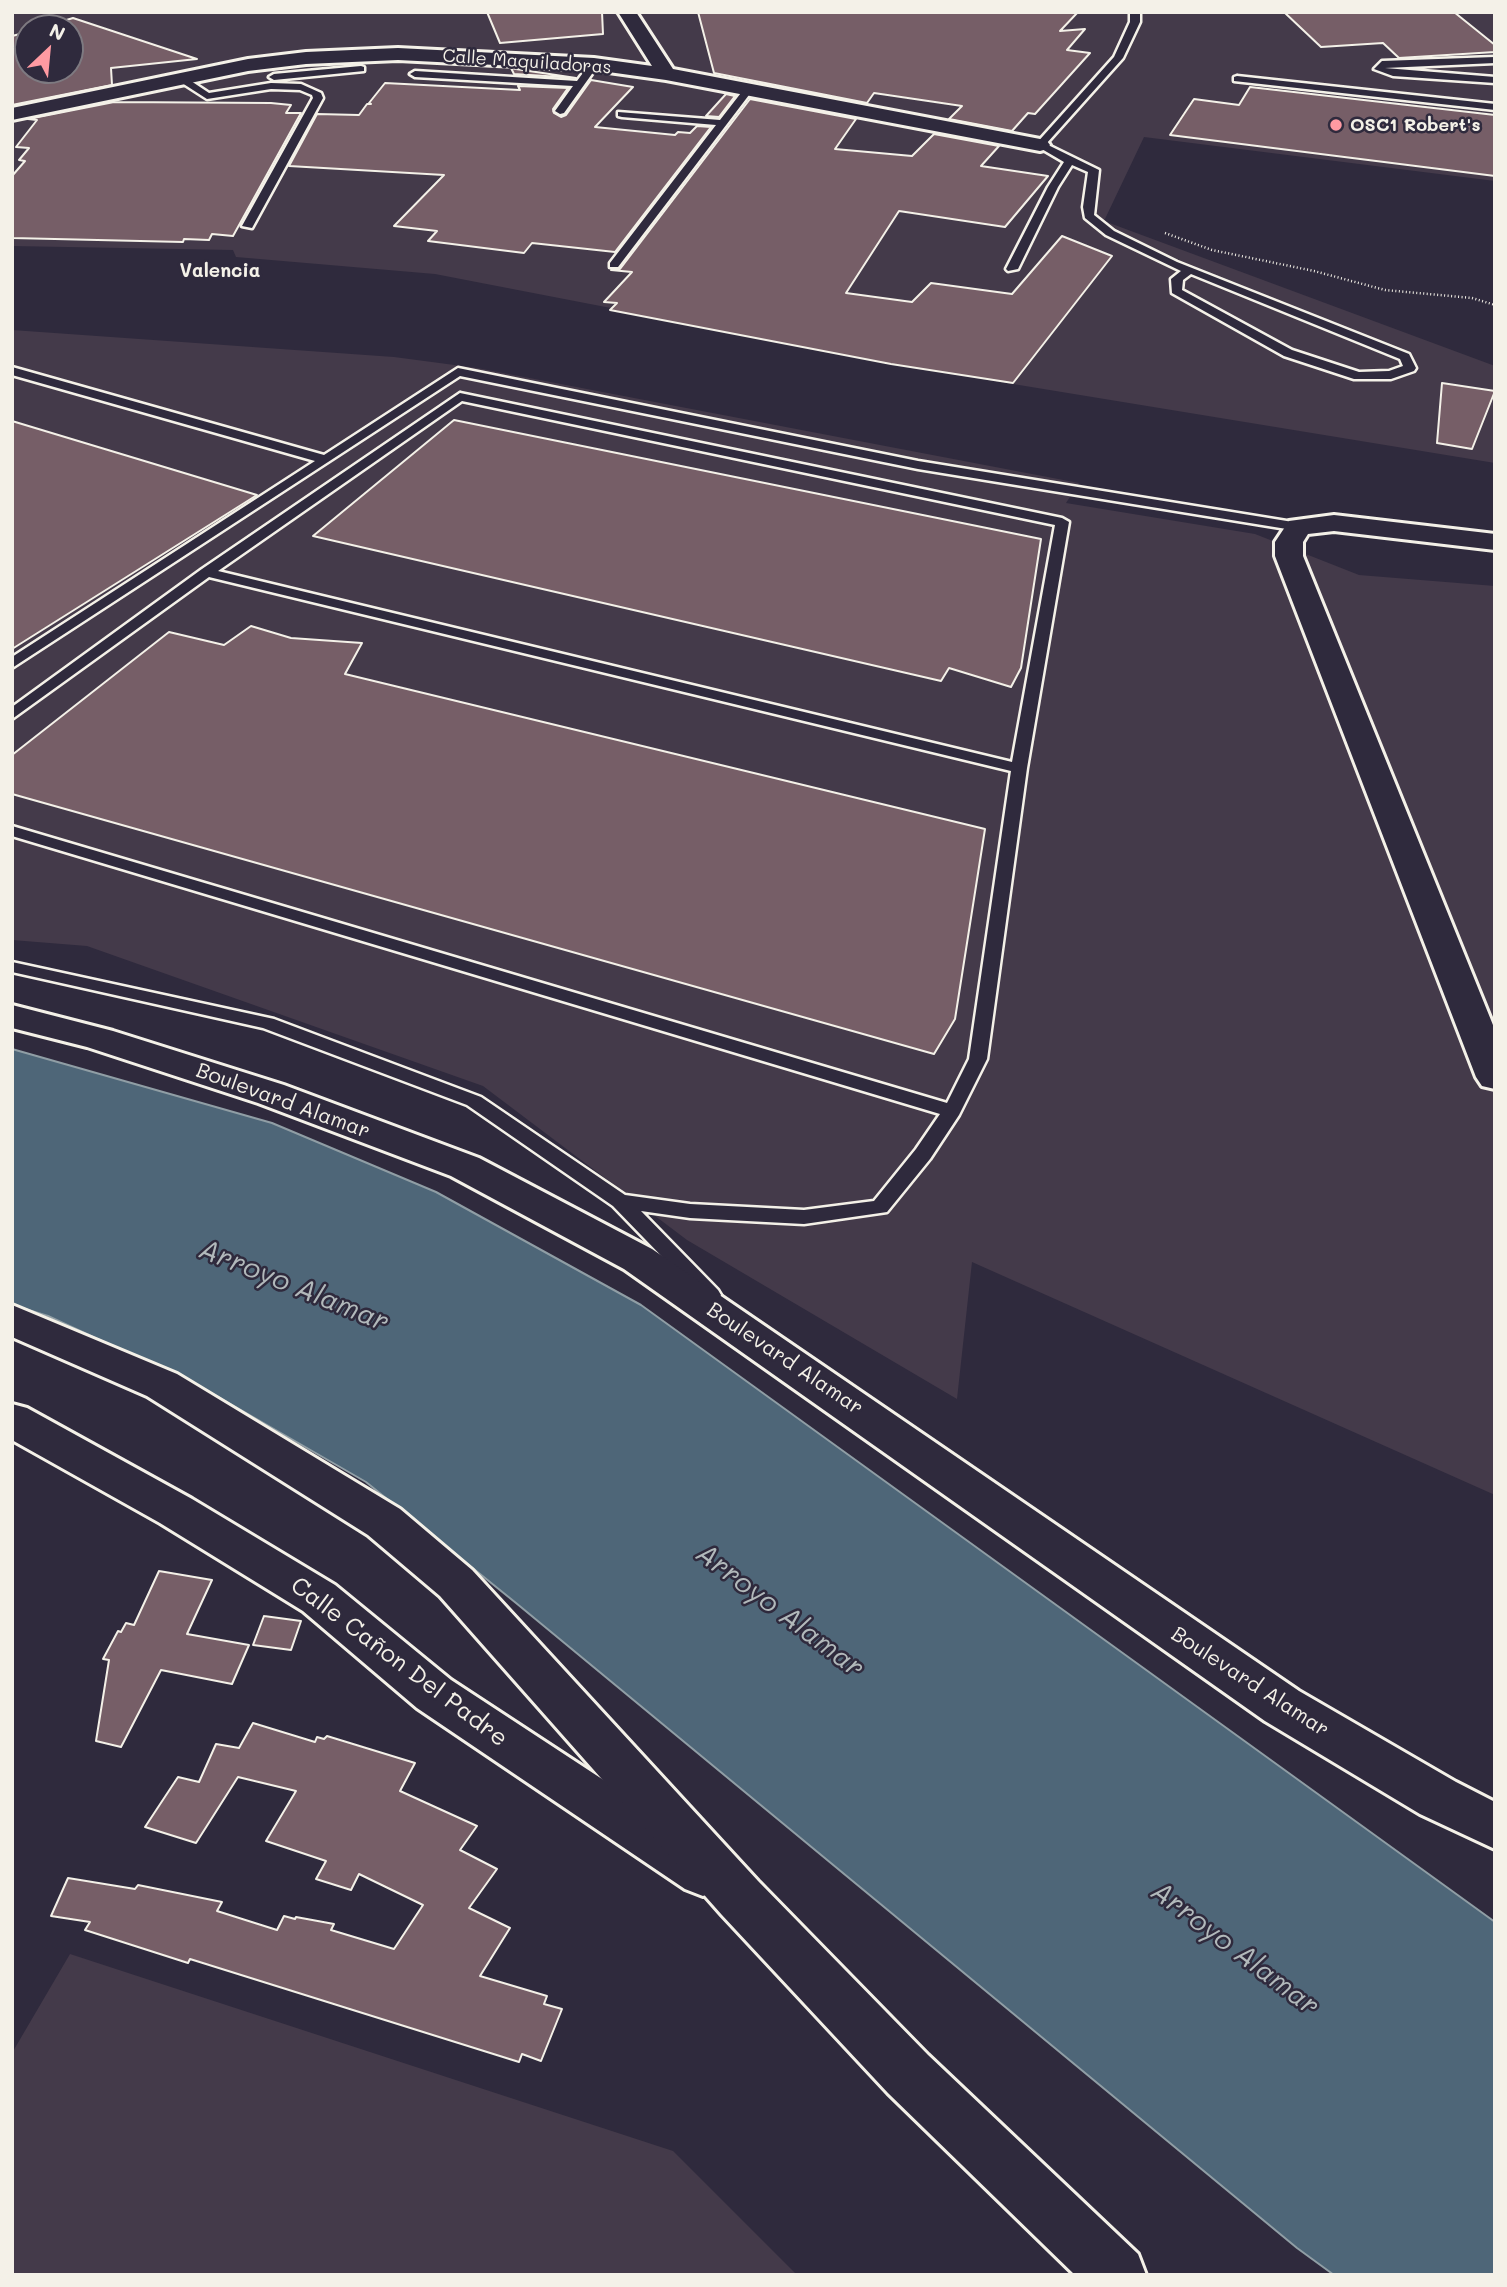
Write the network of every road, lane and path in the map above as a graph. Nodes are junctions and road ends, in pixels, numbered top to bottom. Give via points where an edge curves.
1 (627, 12) edge
2 (1135, 12) edge
3 (1495, 60) edge
4 (594, 64) junction
5 (361, 69) dead end
6 (415, 74) dead end
7 (666, 74) junction
8 (260, 77) junction
9 (182, 79) junction
10 (1237, 79) dead end
11 (1495, 79) edge
12 (581, 84) junction
13 (747, 91) junction
14 (1495, 107) edge
15 (560, 111) dead end
16 (12, 114) edge
17 (622, 114) dead end
18 (723, 123) junction
19 (1040, 145) junction
20 (1070, 161) junction
21 (1097, 224) junction
22 (248, 226) dead end
23 (614, 265) dead end
24 (1013, 269) dead end
25 (1190, 270) junction
26 (1495, 305) edge
27 (12, 371) edge
28 (326, 460) junction
29 (1300, 527) junction
30 (1495, 542) edge
31 (207, 572) junction
32 (12, 664) edge
33 (12, 714) edge
34 (1019, 768) junction
35 (12, 831) edge
36 (12, 967) edge
37 (12, 1016) edge
38 (1495, 1077) edge
39 (952, 1111) junction
40 (620, 1201) junction
41 (12, 1320) edge
42 (751, 1336) junction
43 (12, 1420) edge
44 (1495, 1827) edge
45 (740, 1898) junction
46 (1117, 2275) edge

1 - 7 main road
2 - 19 lane via 1118,58
3 - 11 lane via 1382,64 1379,69
4 - 7 main road, Calle Maquiladoras
4 - 8 main road, Calle Maquiladoras via 398,54 306,58
4 - 12 lane
5 - 8 lane
6 - 12 lane
7 - 13 main road, Calle Maquiladoras
8 - 9 main road, Calle Maquiladoras
8 - 9 lane via 207,96
8 - 22 lane via 301,87 318,98
9 - 16 main road, Calle Maquiladoras
10 - 14 lane
12 - 15 lane
13 - 18 lane
13 - 19 main road, Calle Maquiladoras
17 - 18 lane
18 - 23 lane
19 - 20 lane
20 - 21 lane via 1094,170 1088,207
20 - 24 lane
21 - 25 lane
21 - 26 path via 1108,229 1167,233 1212,250 1385,290 1472,298
25 - 25 lane via 1177,279 1176,291 1288,353 1358,376 1391,375 1410,368 1405,357
27 - 28 lane
28 - 29 lane via 458,372 918,465
28 - 32 lane
29 - 30 main road via 1356,524
29 - 38 main road via 1289,542 1289,556
31 - 33 lane
31 - 34 lane
31 - 34 lane via 460,397 1062,522
34 - 39 lane via 978,1059
35 - 39 lane
36 - 40 lane via 268,1023 474,1101
37 - 42 main road, Boulevard Alamar via 100,1038 271,1094 465,1167 638,1259
39 - 40 lane via 880,1207 804,1217 690,1211
40 - 42 lane
41 - 45 main road via 162,1385 384,1522 456,1583
42 - 44 main road, Boulevard Alamar via 1282,1706
43 - 45 main road, Calle Cañon Del Padre via 176,1511 319,1598 434,1694
45 - 46 main road via 908,2074

